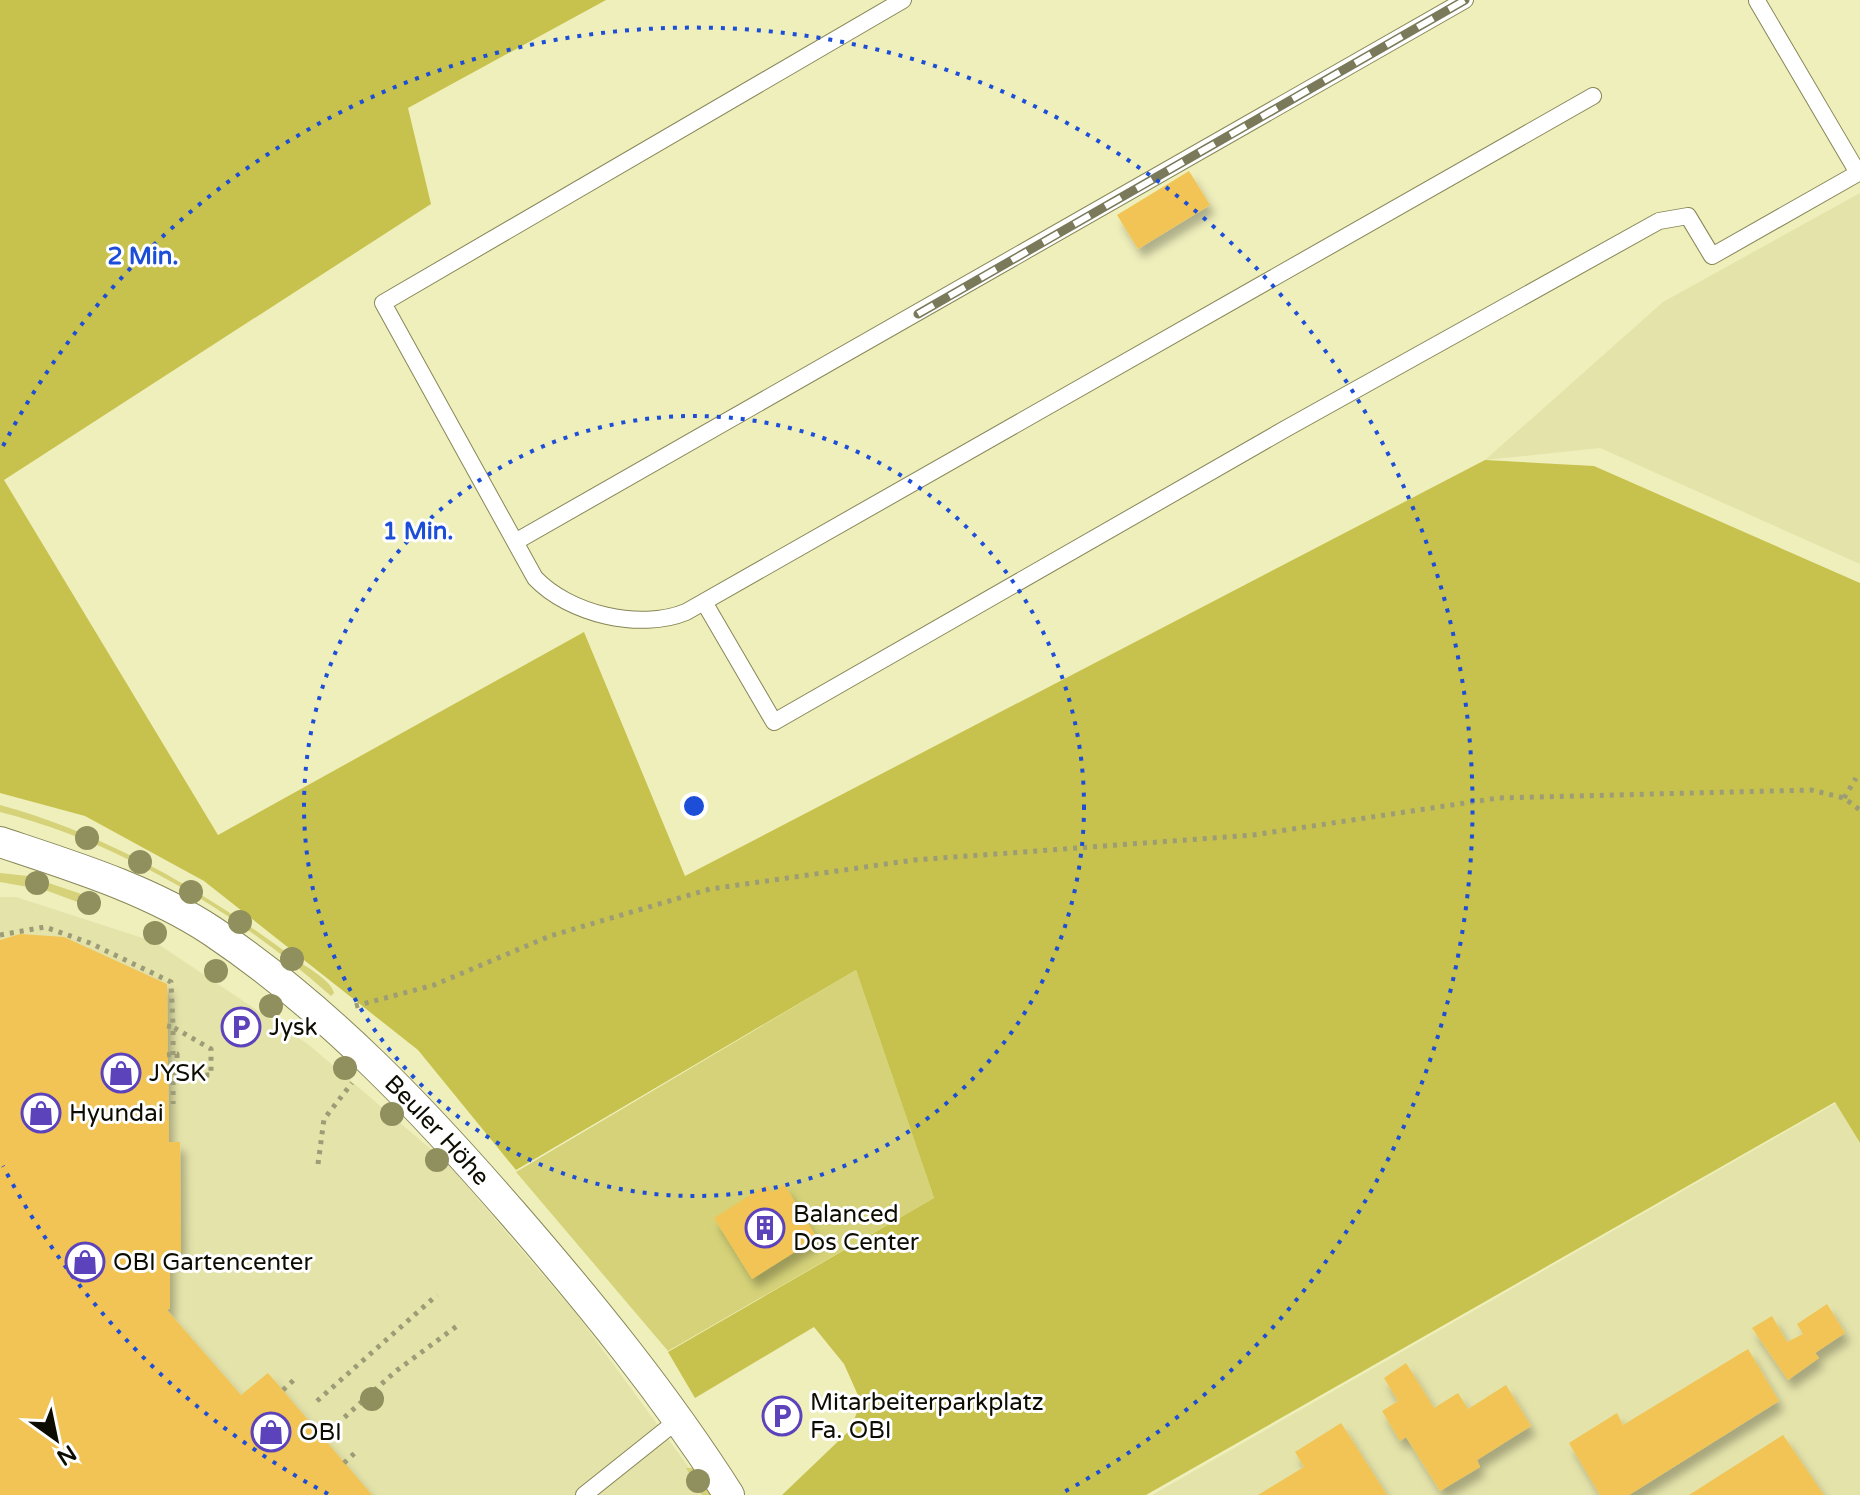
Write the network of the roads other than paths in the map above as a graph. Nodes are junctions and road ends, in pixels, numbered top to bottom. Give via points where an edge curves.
1 (903, 0) edge
2 (1465, 0) edge
3 (1757, 1) edge
4 (1593, 96) dead end
5 (1859, 172) edge
6 (515, 542) junction
7 (704, 602) junction
8 (0, 842) edge
9 (0, 858) edge
10 (61, 863) junction
11 (678, 1420) junction
12 (584, 1495) edge
13 (729, 1495) edge

1 - 6 lane via 383,303
2 - 6 lane
3 - 5 lane
4 - 7 lane
5 - 7 lane via 1712,256 1688,216 1659,221 774,722
6 - 7 lane via 544,588 581,608 655,621
8 - 10 street, Beuler Höhe
9 - 10 street, Beuler Höhe
10 - 11 street, Beuler Höhe via 160,902 212,931 321,1015 452,1143 609,1327
11 - 12 lane
11 - 13 street, Beuler Höhe

